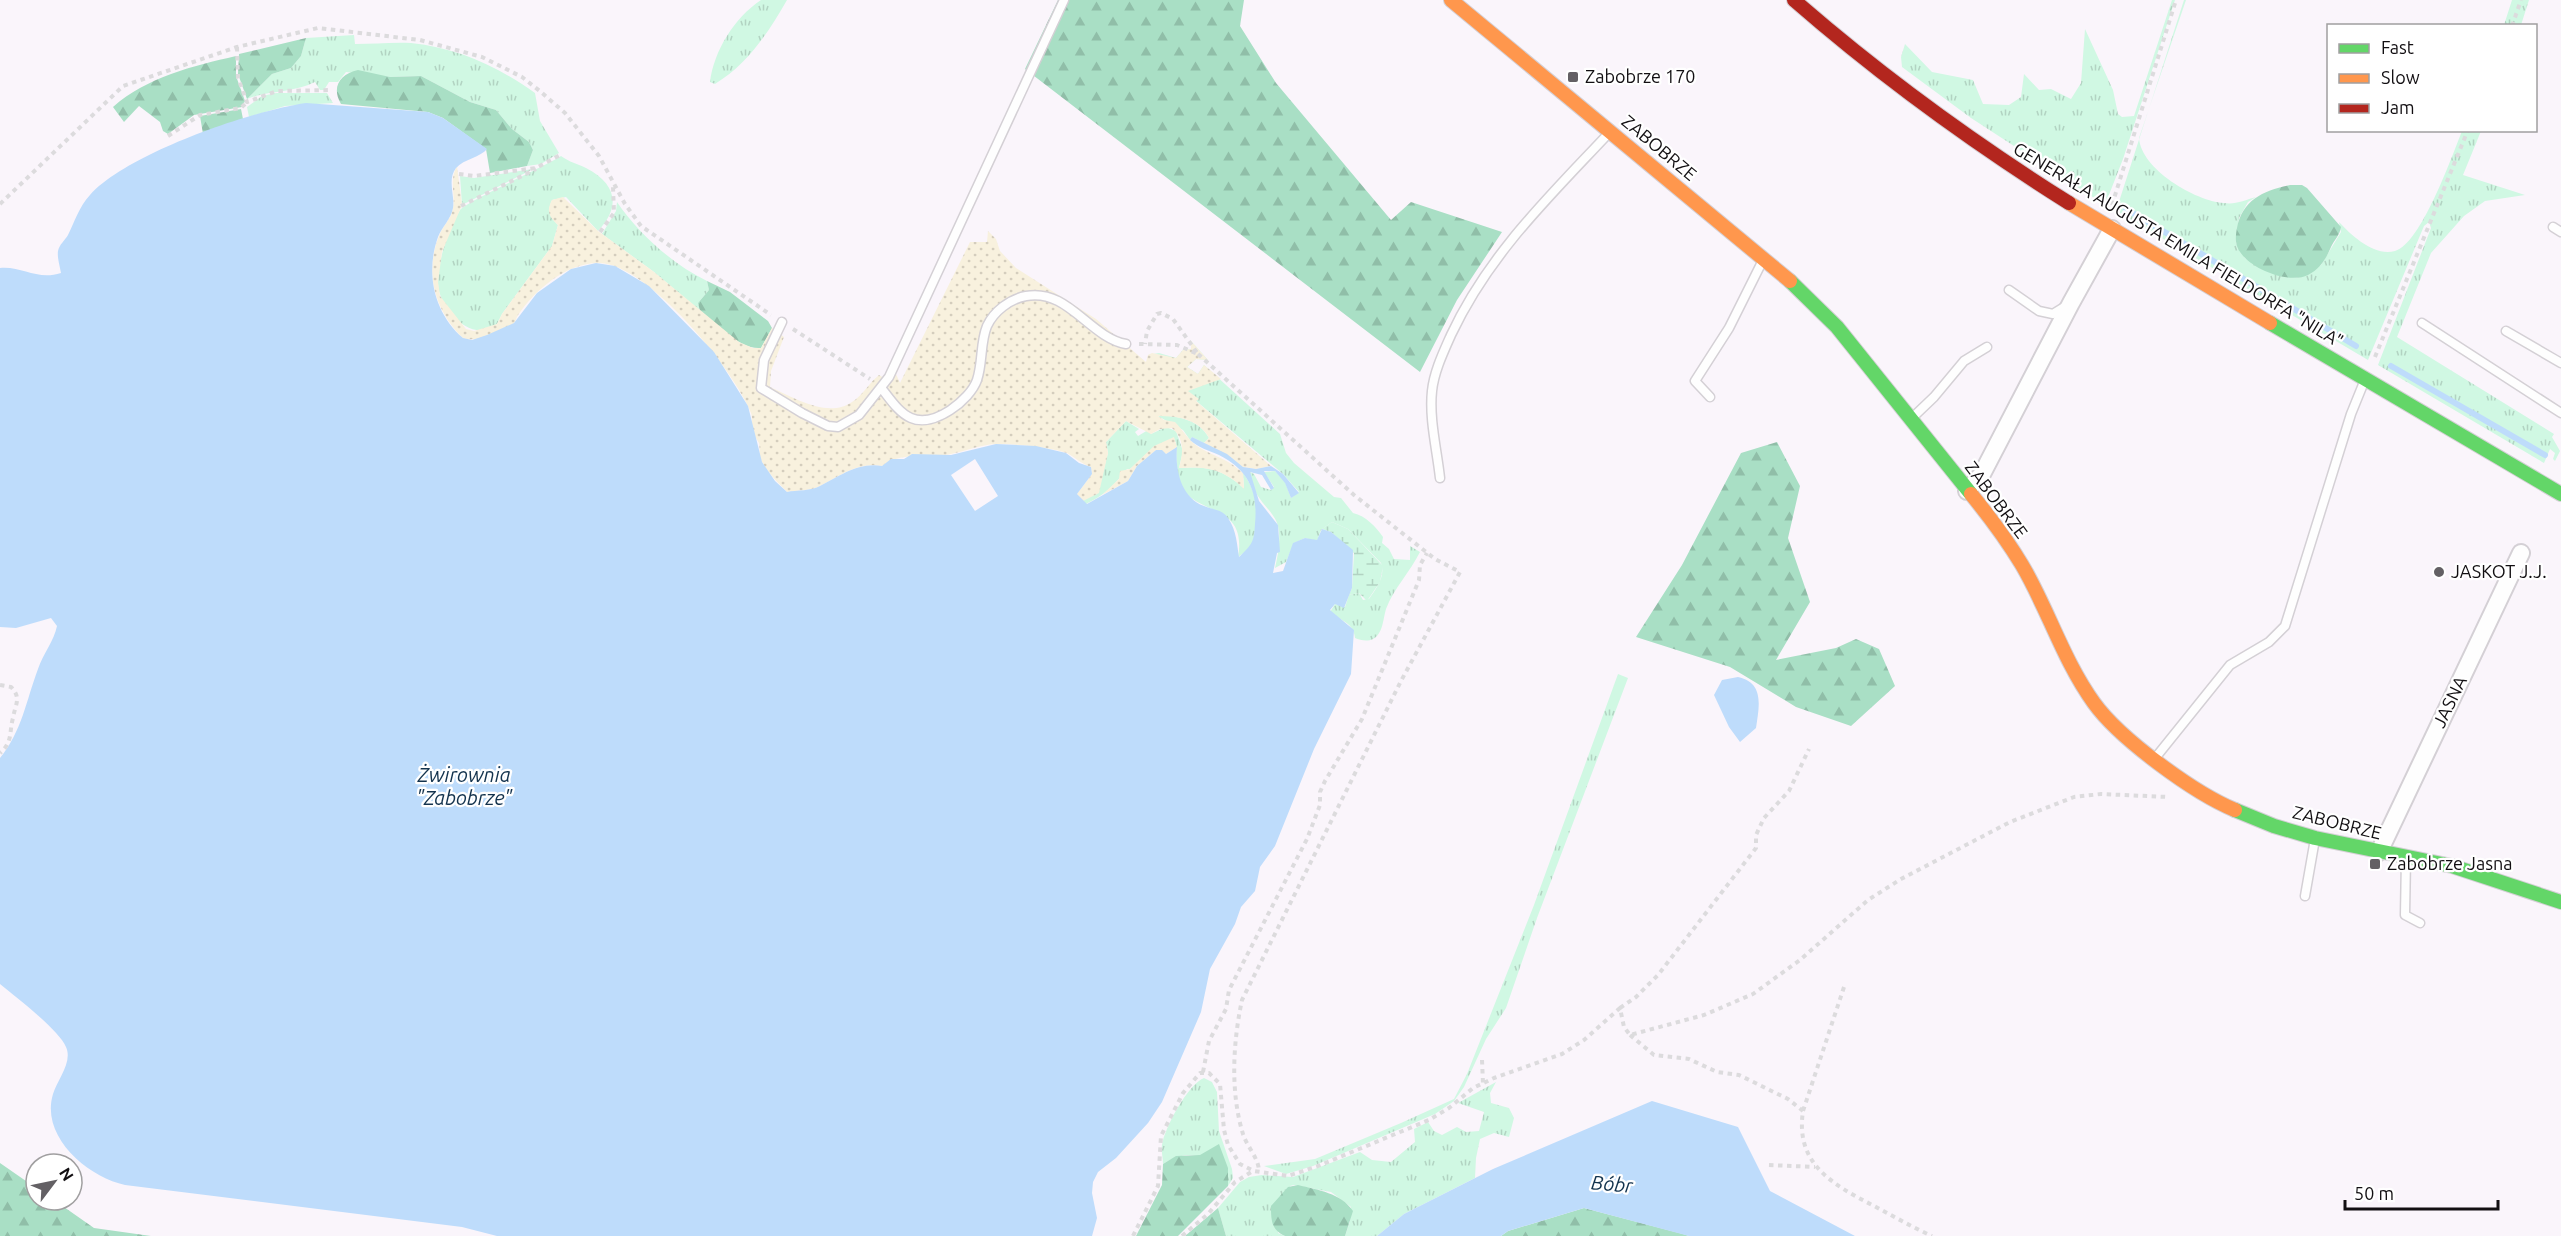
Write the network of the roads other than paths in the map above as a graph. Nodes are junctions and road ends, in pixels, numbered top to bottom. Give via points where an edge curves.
1 (1064, 0) edge
2 (1452, 0) edge
3 (1794, 0) edge
4 (1611, 131) junction
5 (2109, 227) junction
6 (1764, 259) junction
7 (2009, 290) dead end
8 (2071, 303) junction
9 (782, 322) road end
10 (2422, 323) dead end
11 (2506, 331) dead end
12 (1126, 345) road end
13 (1988, 347) dead end
14 (2561, 363) edge
15 (2365, 379) junction
16 (882, 389) junction
17 (1710, 397) dead end
18 (2561, 413) edge
19 (1910, 419) junction
20 (1440, 478) dead end
21 (1967, 491) junction
22 (2560, 491) edge
23 (2521, 553) dead end
24 (2154, 759) junction
25 (2315, 838) junction
26 (2379, 852) junction
27 (2406, 856) junction
28 (2305, 896) dead end
29 (2561, 902) edge
30 (2420, 923) dead end

1 - 16 lane
2 - 4 street, ZABOBRZE
3 - 5 street, GENERAŁA AUGUSTA EMILA FIELDORFA "NILA" via 1850,49 1941,118
4 - 6 street, ZABOBRZE
4 - 20 lane via 1509,240 1456,326 1431,393
5 - 8 street
5 - 15 street, GENERAŁA AUGUSTA EMILA FIELDORFA "NILA"
6 - 17 lane via 1729,327 1695,381
6 - 19 street, ZABOBRZE via 1837,327
7 - 8 lane via 2039,311 2053,314
8 - 21 street via 1982,474
9 - 16 lane via 761,371 759,381 765,392 828,426 838,427 859,415
10 - 18 lane
11 - 14 lane
12 - 16 lane via 1107,337 1053,298 1028,296 1008,303 993,317 984,336 981,365 972,390 948,411 933,418 910,418
13 - 19 lane via 1964,361
15 - 22 street, GENERAŁA AUGUSTA EMILA FIELDORFA "NILA"
15 - 24 lane via 2285,626 2269,642 2230,665
19 - 21 street, ZABOBRZE
21 - 24 street, ZABOBRZE via 2022,565 2094,703
23 - 26 street, JASNA
24 - 25 street, ZABOBRZE via 2220,804
25 - 26 street, ZABOBRZE
25 - 28 lane
26 - 27 street, ZABOBRZE
27 - 29 street, ZABOBRZE via 2452,866
27 - 30 lane via 2405,915

